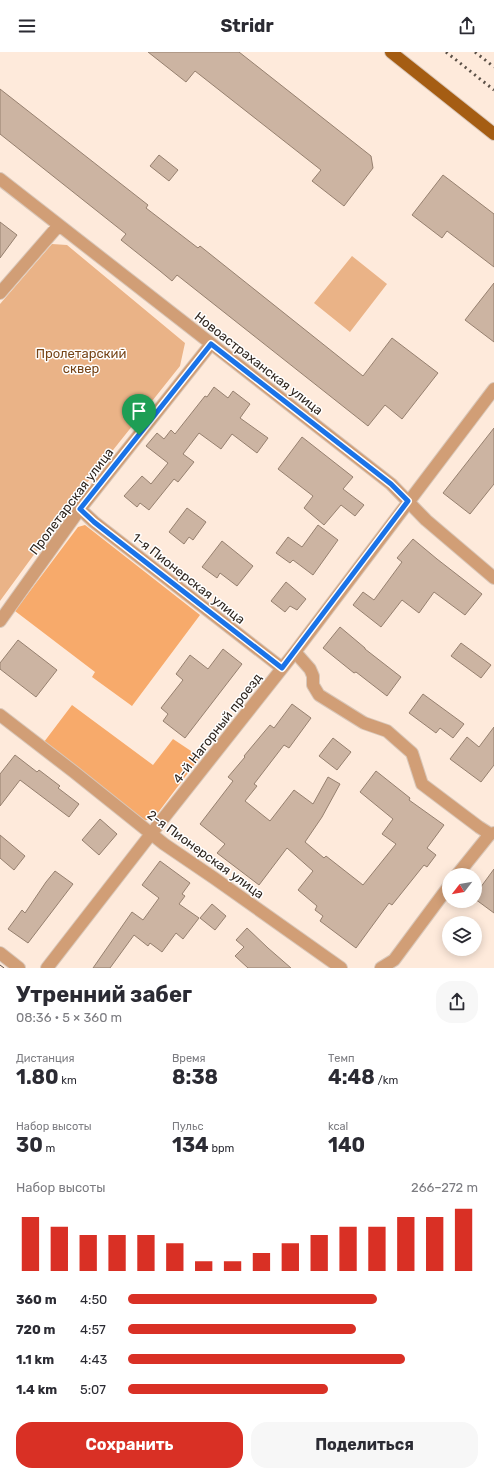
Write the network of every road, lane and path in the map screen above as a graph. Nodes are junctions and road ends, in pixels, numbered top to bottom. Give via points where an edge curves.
1 (391, 52) edge
2 (494, 134) edge
3 (0, 179) edge
4 (59, 225) junction
5 (0, 293) edge
6 (211, 344) junction
7 (494, 389) edge
8 (408, 501) junction
9 (80, 509) junction
10 (494, 578) edge
11 (0, 621) edge
12 (294, 652) junction
13 (282, 668) junction
14 (0, 715) edge
15 (151, 834) junction
16 (492, 834) edge
17 (463, 868) edge
18 (442, 895) edge
19 (0, 953) edge
20 (19, 968) edge
21 (47, 968) edge
22 (341, 968) edge
23 (381, 968) edge

1 - 2 main road
3 - 4 street, Новоастраханская улица
4 - 5 street
4 - 6 street, Новоастраханская улица
6 - 8 street, Новоастраханская улица via 391,484
6 - 9 street, Пролетарская улица
7 - 8 street, 4-й Нагорный проезд
8 - 10 street, Новоастраханская улица via 426,520
8 - 12 street, 4-й Нагорный проезд
9 - 11 street, Пролетарская улица
9 - 13 street, 1-я Пионерская улица
12 - 13 street, 4-й Нагорный проезд
12 - 16 street via 310,669 313,685 319,695 364,723 387,731 412,753 422,784
13 - 15 street, 4-й Нагорный проезд
14 - 15 street, 2-я Пионерская улица
15 - 21 street, 4-й Нагорный проезд
15 - 22 street, 2-я Пионерская улица
16 - 17 street
18 - 23 street via 394,960
19 - 20 street

